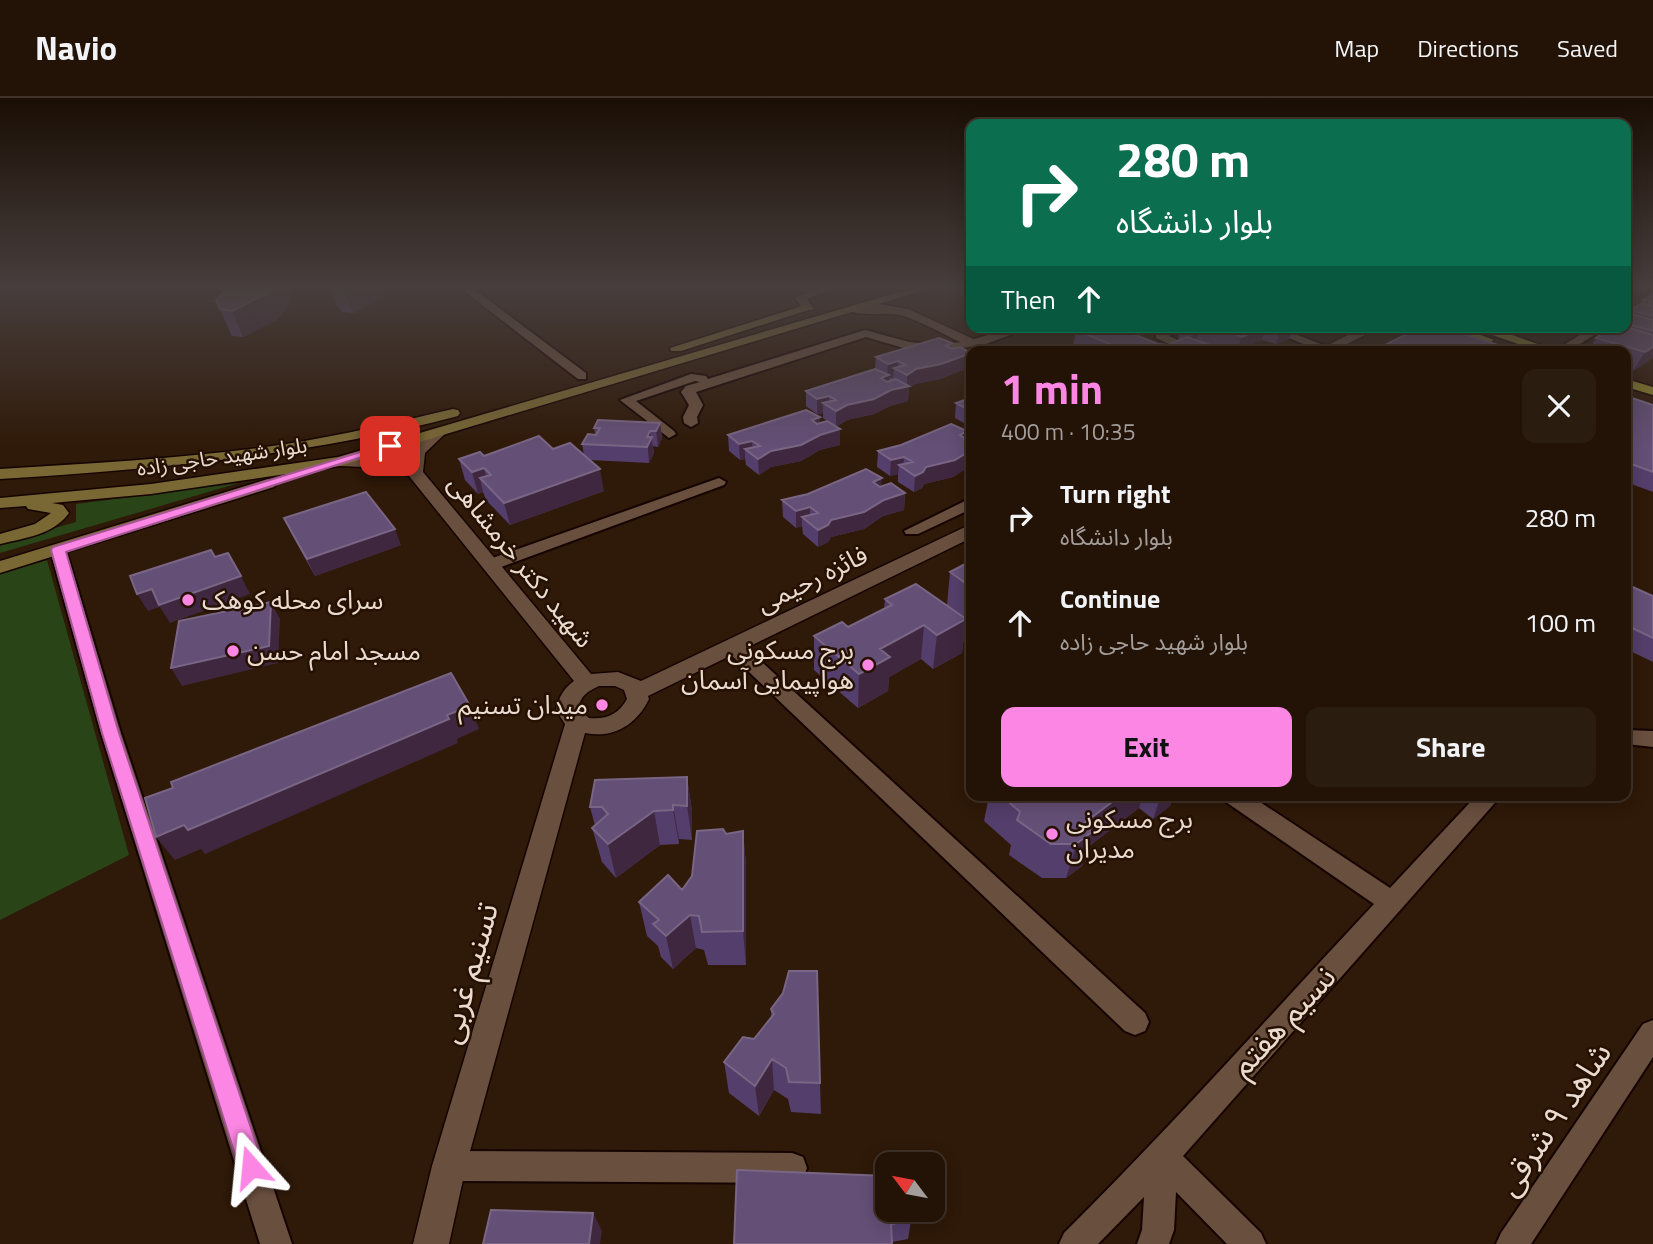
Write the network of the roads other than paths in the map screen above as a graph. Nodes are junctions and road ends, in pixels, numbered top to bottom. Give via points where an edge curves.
1 (535, 340) edge
2 (700, 340) edge
3 (749, 340) edge
4 (840, 340) edge
5 (895, 340) edge
6 (972, 340) edge
7 (986, 340) edge
8 (1489, 340) edge
9 (1519, 340) edge
10 (978, 343) junction
11 (984, 346) edge
12 (1507, 346) edge
13 (1537, 346) edge
14 (1631, 374) edge
15 (582, 376) junction
16 (705, 381) junction
17 (1653, 381) edge
18 (1631, 384) edge
19 (1653, 391) edge
20 (691, 423) dead end
21 (440, 432) junction
22 (669, 433) dead end
23 (340, 461) junction
24 (415, 473) junction
25 (0, 474) edge
26 (719, 482) dead end
27 (0, 503) edge
28 (22, 503) junction
29 (966, 505) edge
30 (912, 531) dead end
31 (966, 533) edge
32 (0, 539) edge
33 (58, 550) junction
34 (490, 565) junction
35 (0, 567) edge
36 (733, 646) junction
37 (587, 682) junction
38 (637, 692) junction
39 (577, 722) junction
40 (1631, 737) edge
41 (1653, 739) edge
42 (1241, 801) edge
43 (1485, 801) edge
44 (1392, 903) junction
45 (1135, 1022) dead end
46 (1653, 1033) edge
47 (1162, 1157) junction
48 (449, 1166) junction
49 (792, 1168) dead end
50 (276, 1244) edge
51 (431, 1244) edge
52 (1075, 1244) edge
53 (1153, 1244) edge
54 (1250, 1244) edge
55 (1512, 1244) edge

1 - 15 street
2 - 15 main road, بلوار شهید حاجی زاده
3 - 21 main road, بلوار شهید حاجی زاده
4 - 16 street
5 - 10 street via 946,350
6 - 10 street
7 - 10 street
8 - 12 main road
9 - 13 main road
10 - 11 street
14 - 17 main road
15 - 25 main road, بلوار شهید حاجی زاده via 418,422 298,449
16 - 20 street via 687,392 696,405
16 - 22 street via 695,377 627,400
18 - 19 main road
21 - 23 main road, بلوار شهید حاجی زاده
21 - 24 street, شهید دکتر خرمشاهی via 417,452
23 - 24 street, شهید دکتر خرمشاهی via 388,463
23 - 28 main road, بلوار شهید حاجی زاده
23 - 33 main road
24 - 34 street, شهید دکتر خرمشاهی
26 - 34 street
27 - 28 main road, بلوار شهید حاجی زاده
28 - 32 main road via 60,513 46,525
29 - 30 street
31 - 36 street, فائزه رحیمی
33 - 35 main road
33 - 50 street via 111,733
34 - 37 street, شهید دکتر خرمشاهی
36 - 38 street, فائزه رحیمی
36 - 45 street
37 - 38 street via 618,679
37 - 39 street via 567,702 567,710
38 - 39 street via 636,707 621,720 598,727
39 - 48 street, تسنیم غربی
40 - 41 street
42 - 44 street
43 - 44 street, نسیم هفتم
44 - 47 street, نسیم هفتم
46 - 55 street, شاهد ۹ شرقی
47 - 52 street, نسیم هفتم
47 - 53 street via 1158,1230
47 - 54 street
48 - 49 street
48 - 51 street, تسنیم غربی

